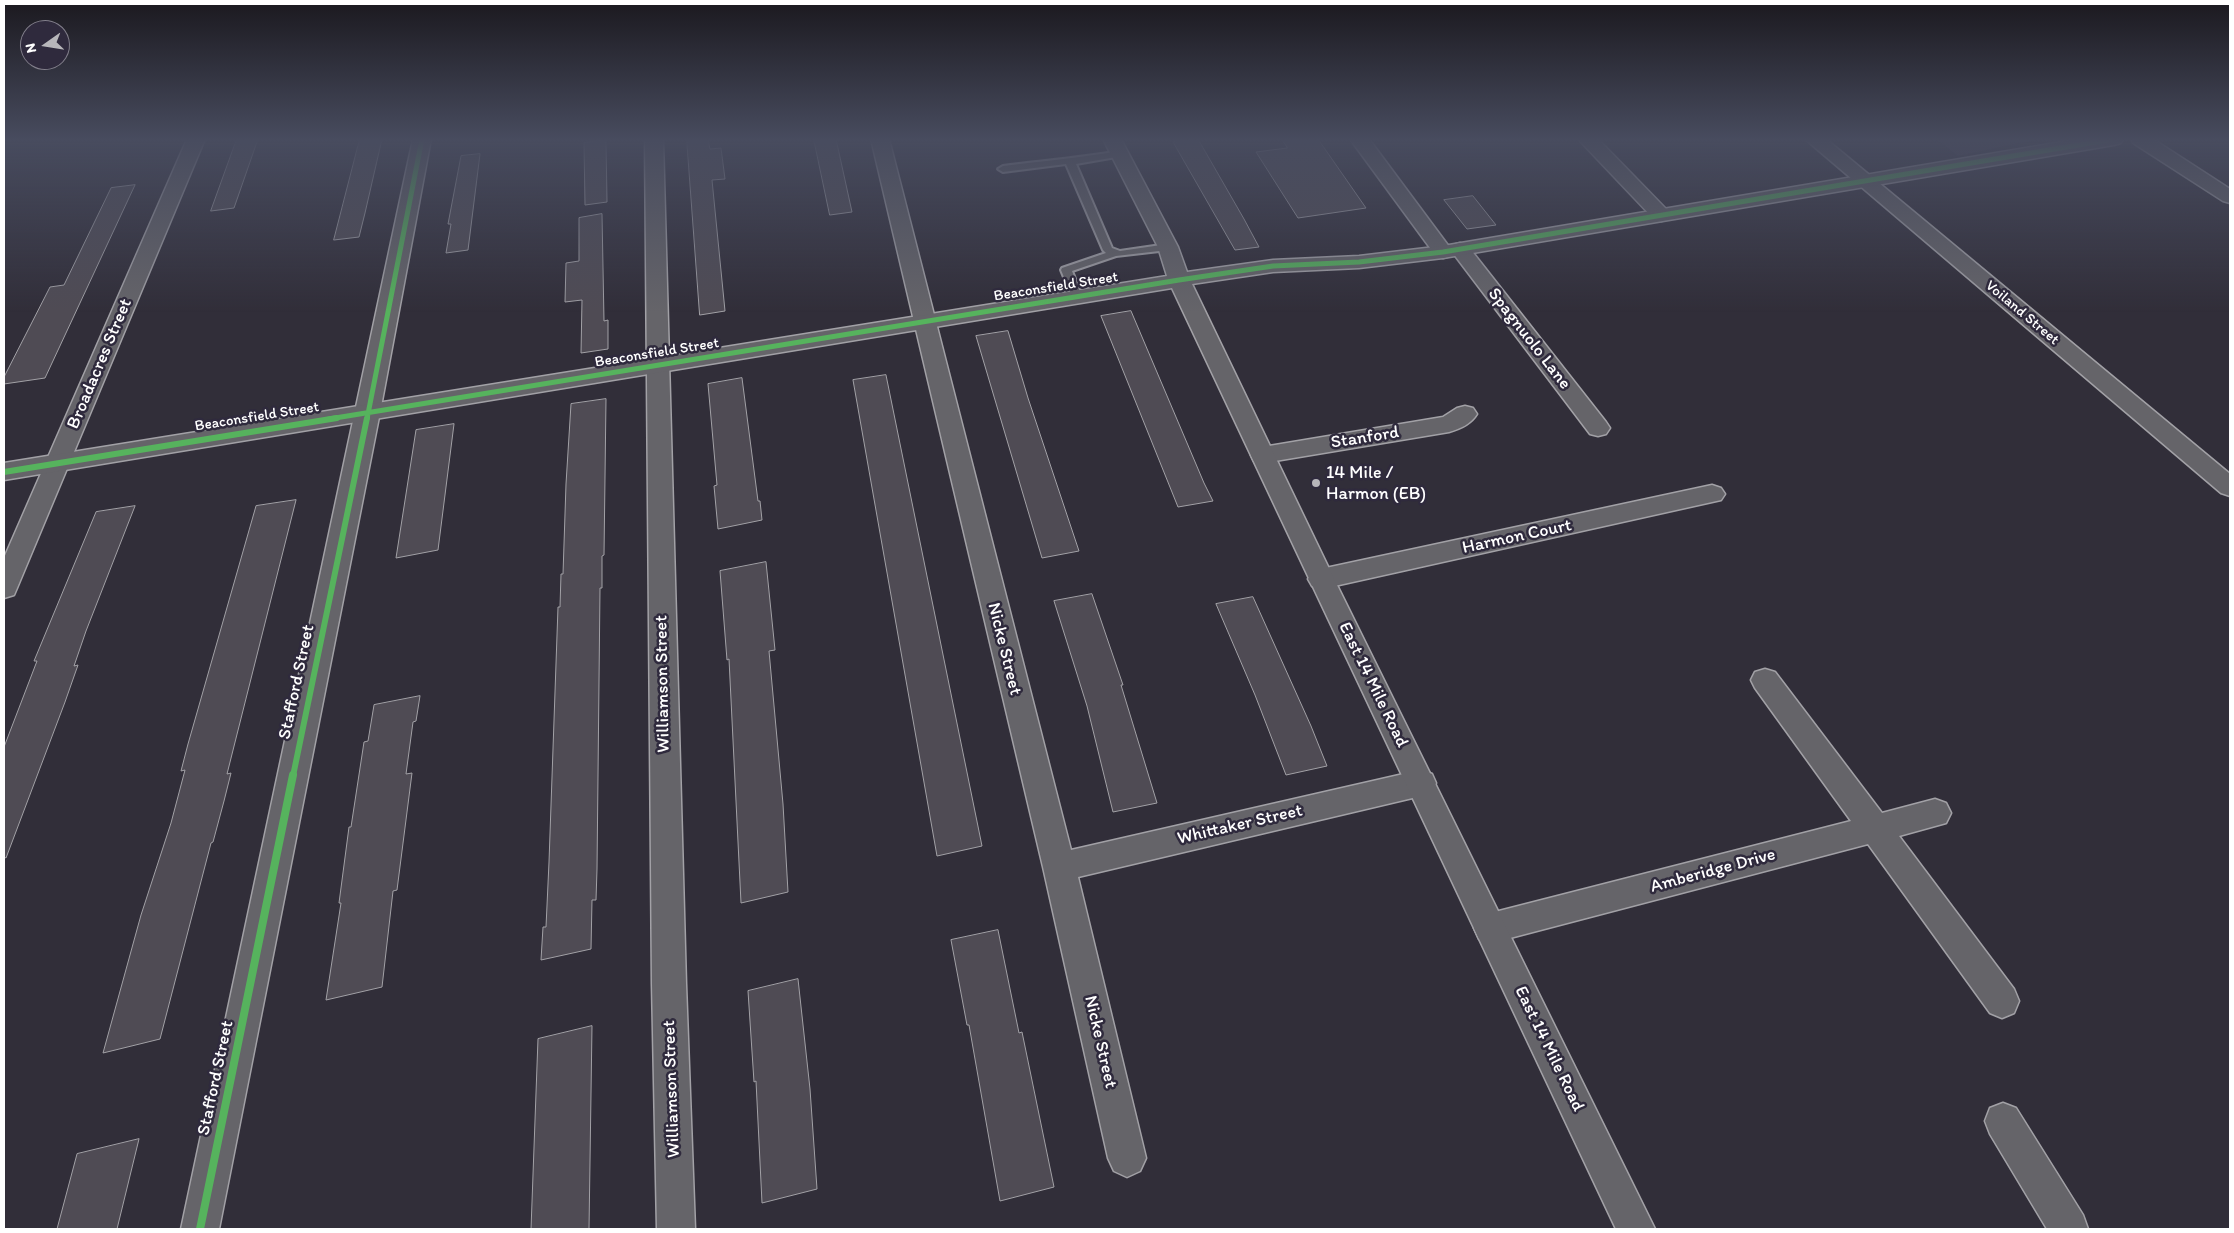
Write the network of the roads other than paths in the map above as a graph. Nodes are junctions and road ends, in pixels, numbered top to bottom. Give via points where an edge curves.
1 (171, 197) edge
2 (411, 197) edge
3 (655, 197) edge
4 (894, 197) edge
5 (1084, 197) edge
6 (1142, 197) edge
7 (1407, 197) edge
8 (1643, 197) edge
9 (1772, 197) edge
10 (1884, 197) edge
11 (1661, 215) junction
12 (1168, 247) junction
13 (1452, 250) junction
14 (1113, 254) junction
15 (1180, 280) junction
16 (1076, 297) junction
17 (923, 322) junction
18 (657, 366) junction
19 (368, 412) junction
20 (1465, 414) dead end
21 (1598, 428) dead end
22 (1263, 455) junction
23 (58, 463) junction
24 (4, 472) edge
25 (2230, 487) edge
26 (1712, 494) dead end
27 (1321, 579) junction
28 (4, 588) edge
29 (1765, 680) dead end
30 (1421, 784) junction
31 (1935, 813) dead end
32 (1873, 829) junction
33 (1059, 867) junction
34 (1491, 928) junction
35 (2002, 1001) dead end
36 (2003, 1121) dead end
37 (1128, 1158) dead end
38 (200, 1229) edge
39 (676, 1229) edge
40 (1636, 1229) edge
41 (2069, 1229) edge

1 - 23 street, Broadacres Street
2 - 19 street, Stafford Street
3 - 18 street, Williamson Street
4 - 17 street, Nicke Street
5 - 14 lane via 1108,250
6 - 12 street, East 14 Mile Road
7 - 13 street, Spagnuolo Lane
8 - 11 street
9 - 11 street, Beaconsfield Street
10 - 25 street, Voiland Street
11 - 13 street, Beaconsfield Street
12 - 14 lane
12 - 15 street, East 14 Mile Road
13 - 15 street, Beaconsfield Street via 1359,262 1273,266
13 - 21 street, Spagnuolo Lane
14 - 16 lane via 1066,270
15 - 16 street, Beaconsfield Street
15 - 22 street, East 14 Mile Road
16 - 17 street, Beaconsfield Street
17 - 18 street, Beaconsfield Street
17 - 33 street, Nicke Street
18 - 19 street, Beaconsfield Street
18 - 39 street, Williamson Street
19 - 23 street, Beaconsfield Street
19 - 38 street, Stafford Street
20 - 22 street, Stanford via 1450,424
22 - 27 street, East 14 Mile Road
23 - 24 street, Beaconsfield Street
23 - 28 street, Broadacres Street
26 - 27 street, Harmon Court
27 - 30 street, East 14 Mile Road
29 - 32 street
30 - 33 street, Whittaker Street
30 - 34 street, East 14 Mile Road
31 - 32 street, Amberidge Drive
32 - 34 street, Amberidge Drive
32 - 35 street
33 - 37 street, Nicke Street
34 - 40 street, East 14 Mile Road
36 - 41 street

